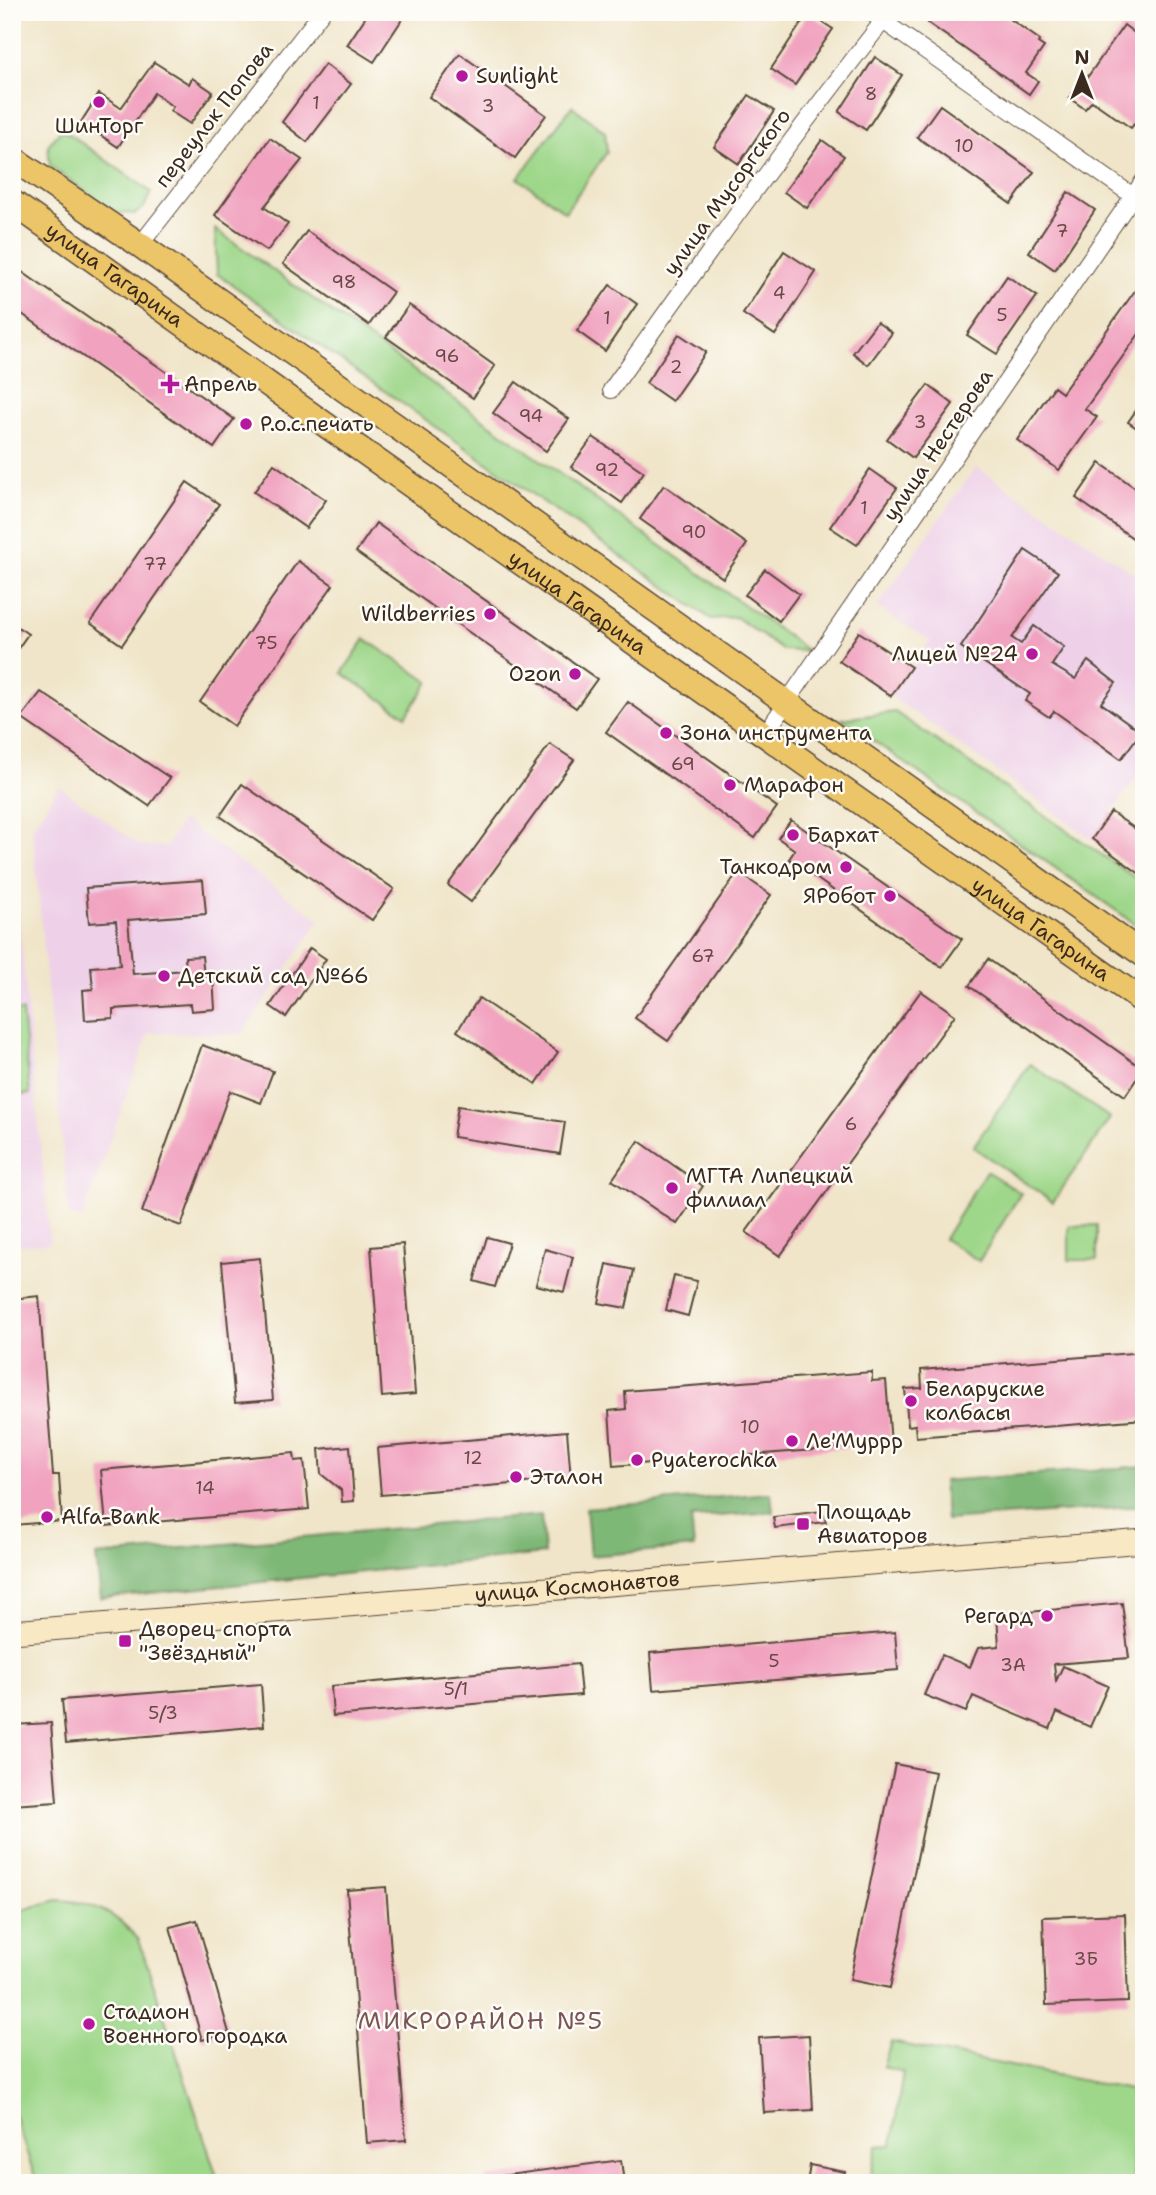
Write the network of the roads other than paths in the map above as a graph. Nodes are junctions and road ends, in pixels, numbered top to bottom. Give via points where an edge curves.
1 (322, 12) edge
2 (876, 17) edge
3 (12, 158) edge
4 (1144, 180) edge
5 (1133, 196) junction
6 (12, 202) edge
7 (139, 245) junction
8 (611, 390) dead end
9 (788, 703) junction
10 (765, 734) junction
11 (1144, 955) edge
12 (1144, 1002) edge
13 (1144, 1541) edge
14 (12, 1632) edge

1 - 7 street, переулок Попова
2 - 5 street
2 - 8 street, улица Мусоргского
3 - 7 main road, улица Гагарина
4 - 5 street, улица Нестерова
5 - 9 street, улица Нестерова
6 - 10 main road, улица Гагарина
7 - 9 main road, улица Гагарина
9 - 10 street, улица Нестерова
9 - 11 main road, улица Гагарина
10 - 12 main road, улица Гагарина
13 - 14 main road, улица Космонавтов

